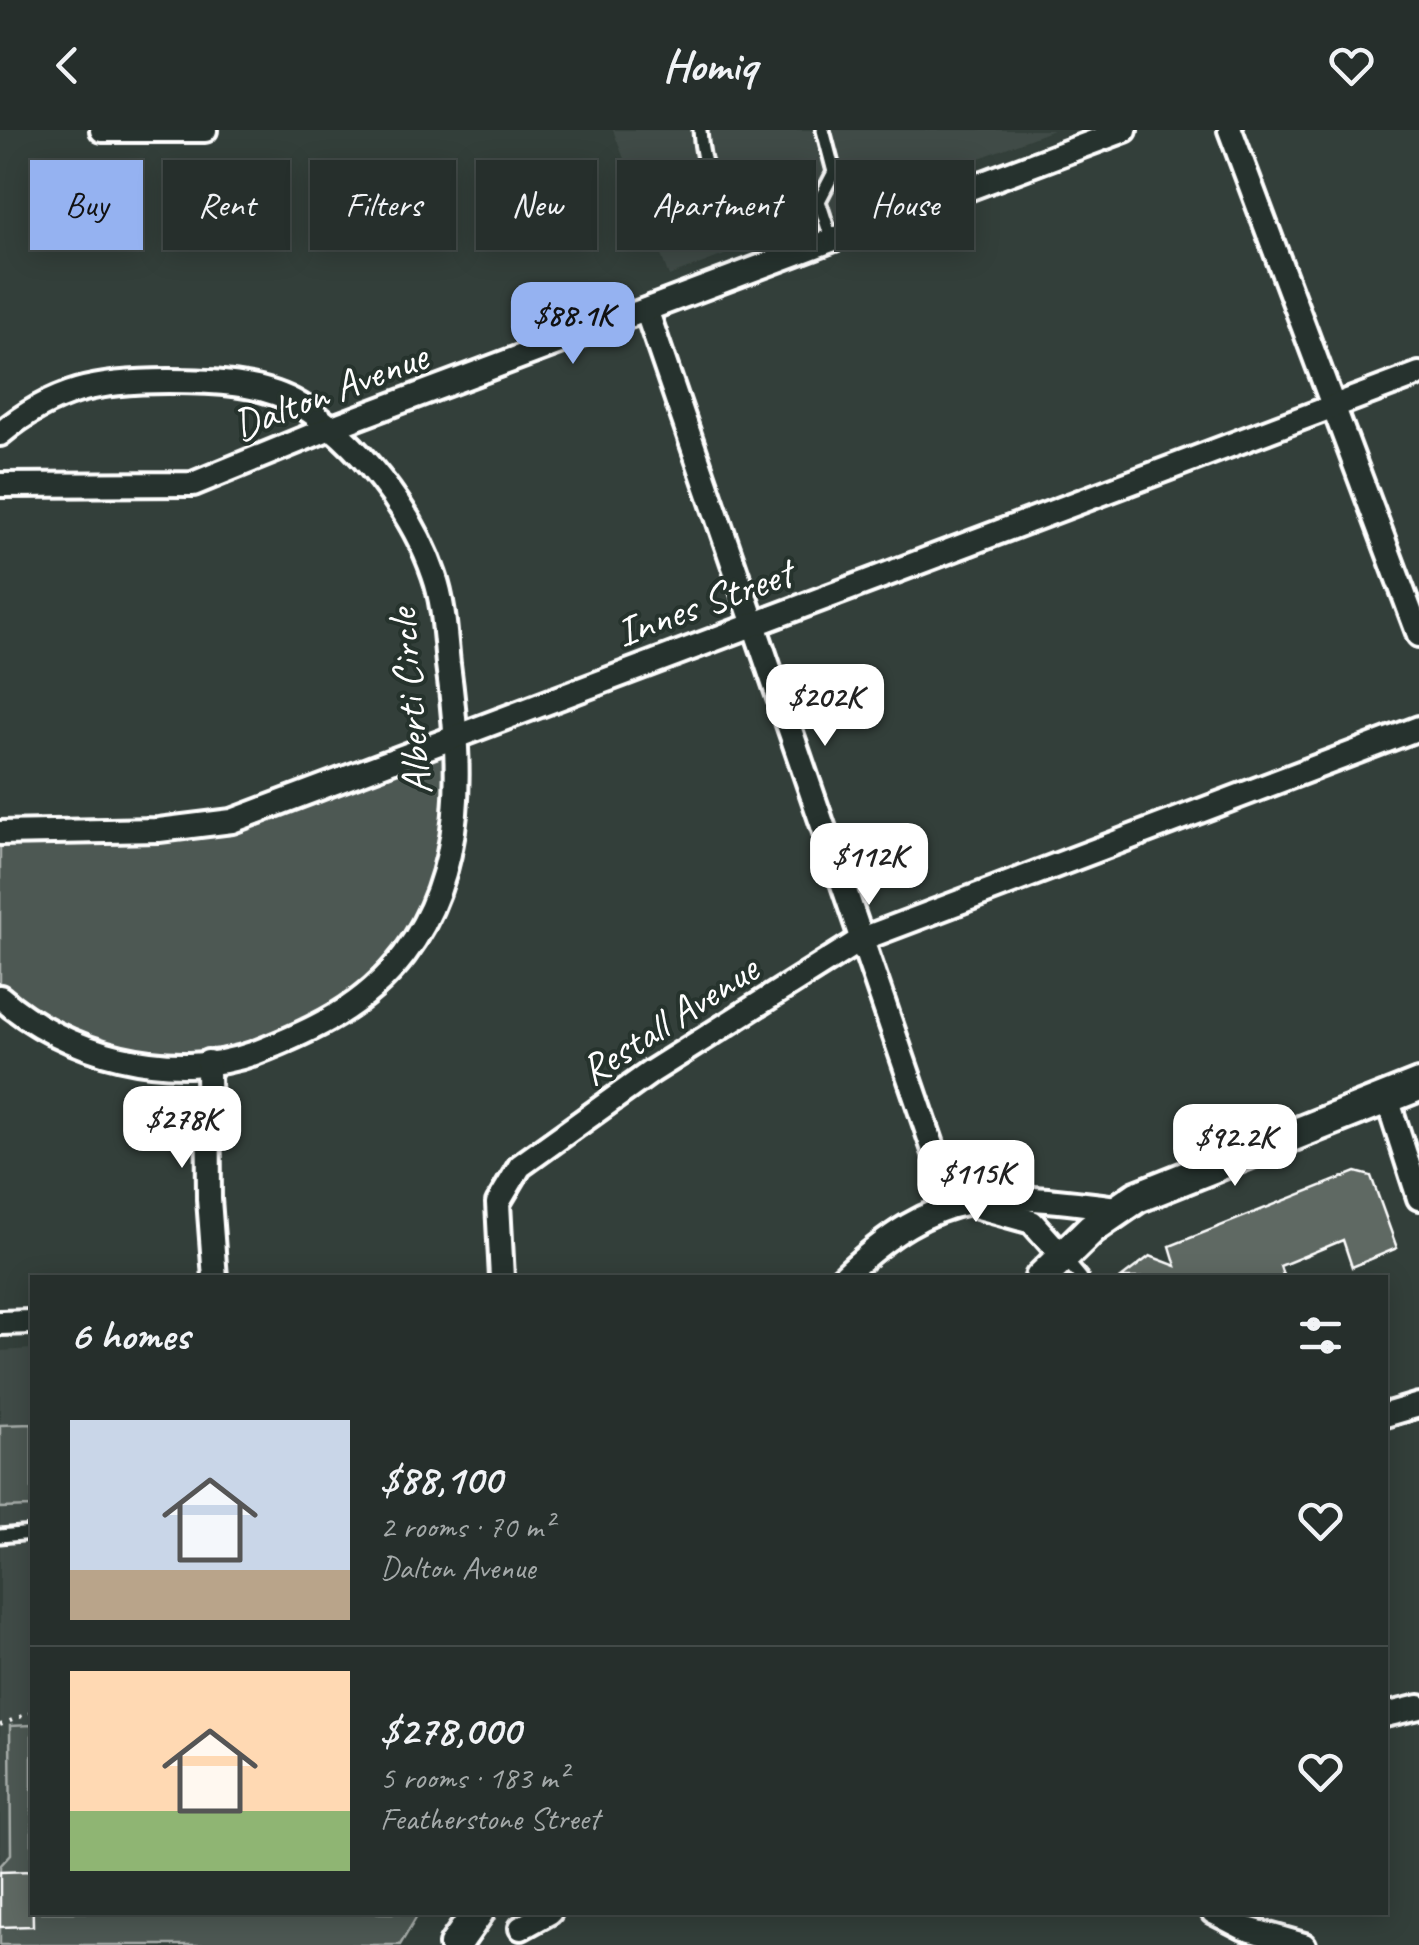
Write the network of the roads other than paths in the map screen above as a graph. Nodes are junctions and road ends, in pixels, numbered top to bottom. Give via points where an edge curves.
1 (102, 130) edge
2 (205, 130) edge
3 (700, 130) edge
4 (823, 130) edge
5 (1125, 130) edge
6 (1230, 130) edge
7 (1088, 136) edge
8 (819, 201) junction
9 (832, 241) junction
10 (648, 312) junction
11 (1419, 374) edge
12 (1333, 408) junction
13 (330, 428) junction
14 (0, 434) edge
15 (0, 485) edge
16 (755, 624) junction
17 (1419, 635) edge
18 (1419, 728) edge
19 (457, 735) junction
20 (0, 833) edge
21 (862, 939) junction
22 (0, 998) edge
23 (208, 1062) junction
24 (1419, 1085) edge
25 (1387, 1098) junction
26 (1419, 1198) edge
27 (959, 1202) junction
28 (1117, 1208) junction
29 (1061, 1270) edge
30 (215, 1275) edge
31 (502, 1275) edge
32 (846, 1275) edge
33 (30, 1322) edge
34 (0, 1323) edge
35 (1419, 1404) edge
36 (1388, 1414) edge
37 (30, 1533) edge
38 (0, 1536) edge
39 (1419, 1707) edge
40 (1388, 1714) edge
41 (476, 1915) edge
42 (545, 1915) edge
43 (1217, 1915) edge
44 (521, 1928) dead end
45 (455, 1945) edge
46 (1304, 1945) edge

1 - 2 street
3 - 8 lane via 709,178 740,206 772,212
4 - 8 lane via 834,172
5 - 7 street, Dalton Avenue
6 - 12 street
7 - 9 street, Dalton Avenue
8 - 9 lane
9 - 10 street, Dalton Avenue
10 - 13 street, Dalton Avenue
10 - 16 street
11 - 12 street, Innes Street
12 - 16 street, Innes Street
12 - 17 street
13 - 14 street, Alberti Circle via 272,392 130,381 54,396
13 - 15 street, Dalton Avenue via 185,486
13 - 19 street, Alberti Circle via 392,496 430,566
16 - 19 street, Innes Street
16 - 21 street
18 - 21 street, Restall Avenue
19 - 20 street, Innes Street via 232,821 159,830
19 - 23 street, Alberti Circle via 458,808 449,855 429,914 405,954 376,987 320,1028 245,1056
21 - 27 street
21 - 31 street, Restall Avenue via 651,1072 520,1166 498,1203
22 - 23 street, Alberti Circle via 80,1045 160,1064
23 - 30 street
24 - 25 street
25 - 26 street
25 - 28 street
27 - 28 street via 1023,1199
27 - 29 street via 1032,1222
27 - 32 street via 911,1220
28 - 29 street
33 - 34 street
35 - 36 street
37 - 38 lane
39 - 40 street
41 - 45 street
42 - 44 street
43 - 46 street

